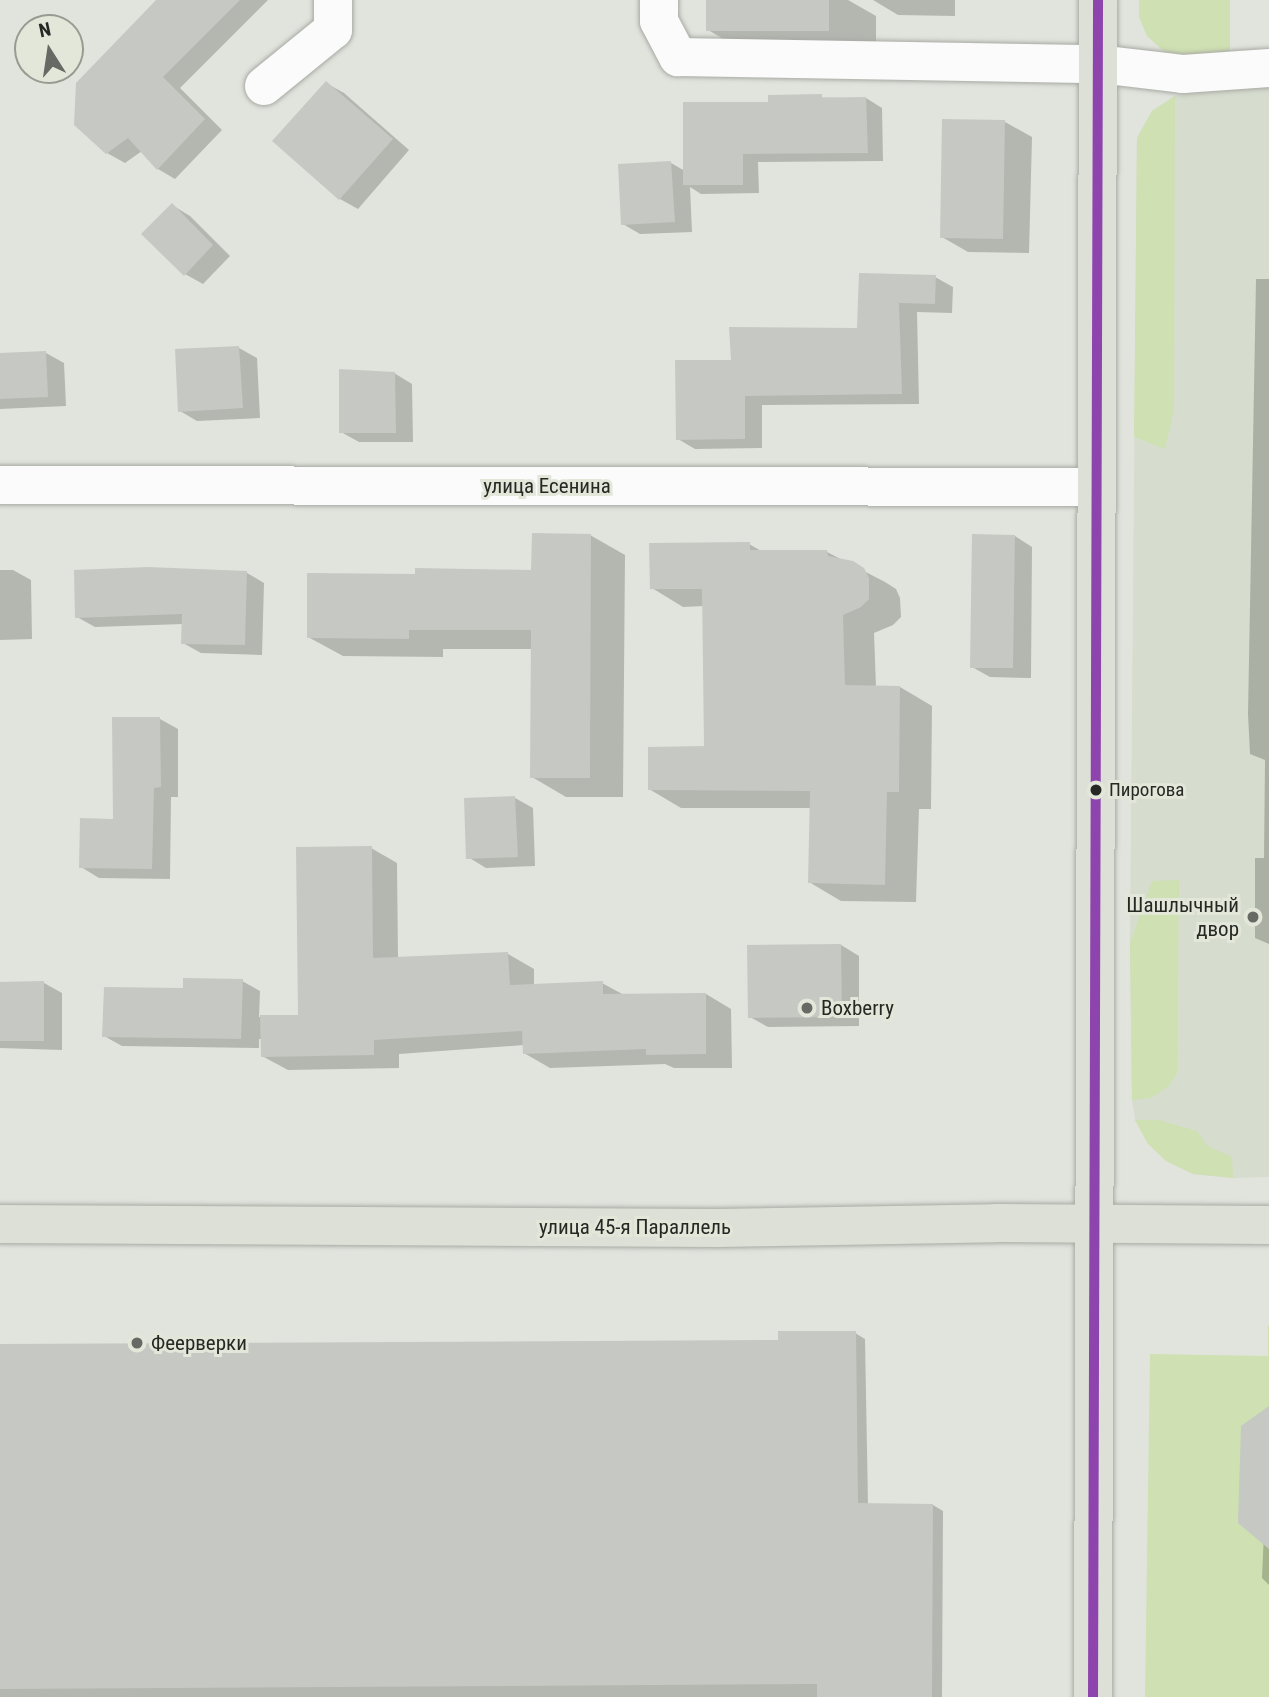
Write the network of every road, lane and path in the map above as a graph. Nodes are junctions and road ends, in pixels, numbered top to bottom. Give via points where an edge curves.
1 (333, 0) edge
2 (659, 0) edge
3 (1098, 0) edge
4 (1098, 64) junction
5 (1269, 68) edge
6 (264, 86) dead end
7 (0, 485) edge
8 (1095, 487) junction
9 (0, 1223) edge
10 (1095, 1224) junction
11 (1269, 1225) edge
12 (1093, 1697) edge

1 - 6 street via 333,30
2 - 4 street via 659,21 678,57
3 - 4 main road
4 - 5 street via 1183,74
4 - 8 main road
7 - 8 street, улица Есенина
8 - 10 main road
9 - 10 main road, улица 45-я Параллель via 718,1228
10 - 11 main road, улица 45-я Параллель
10 - 12 main road

